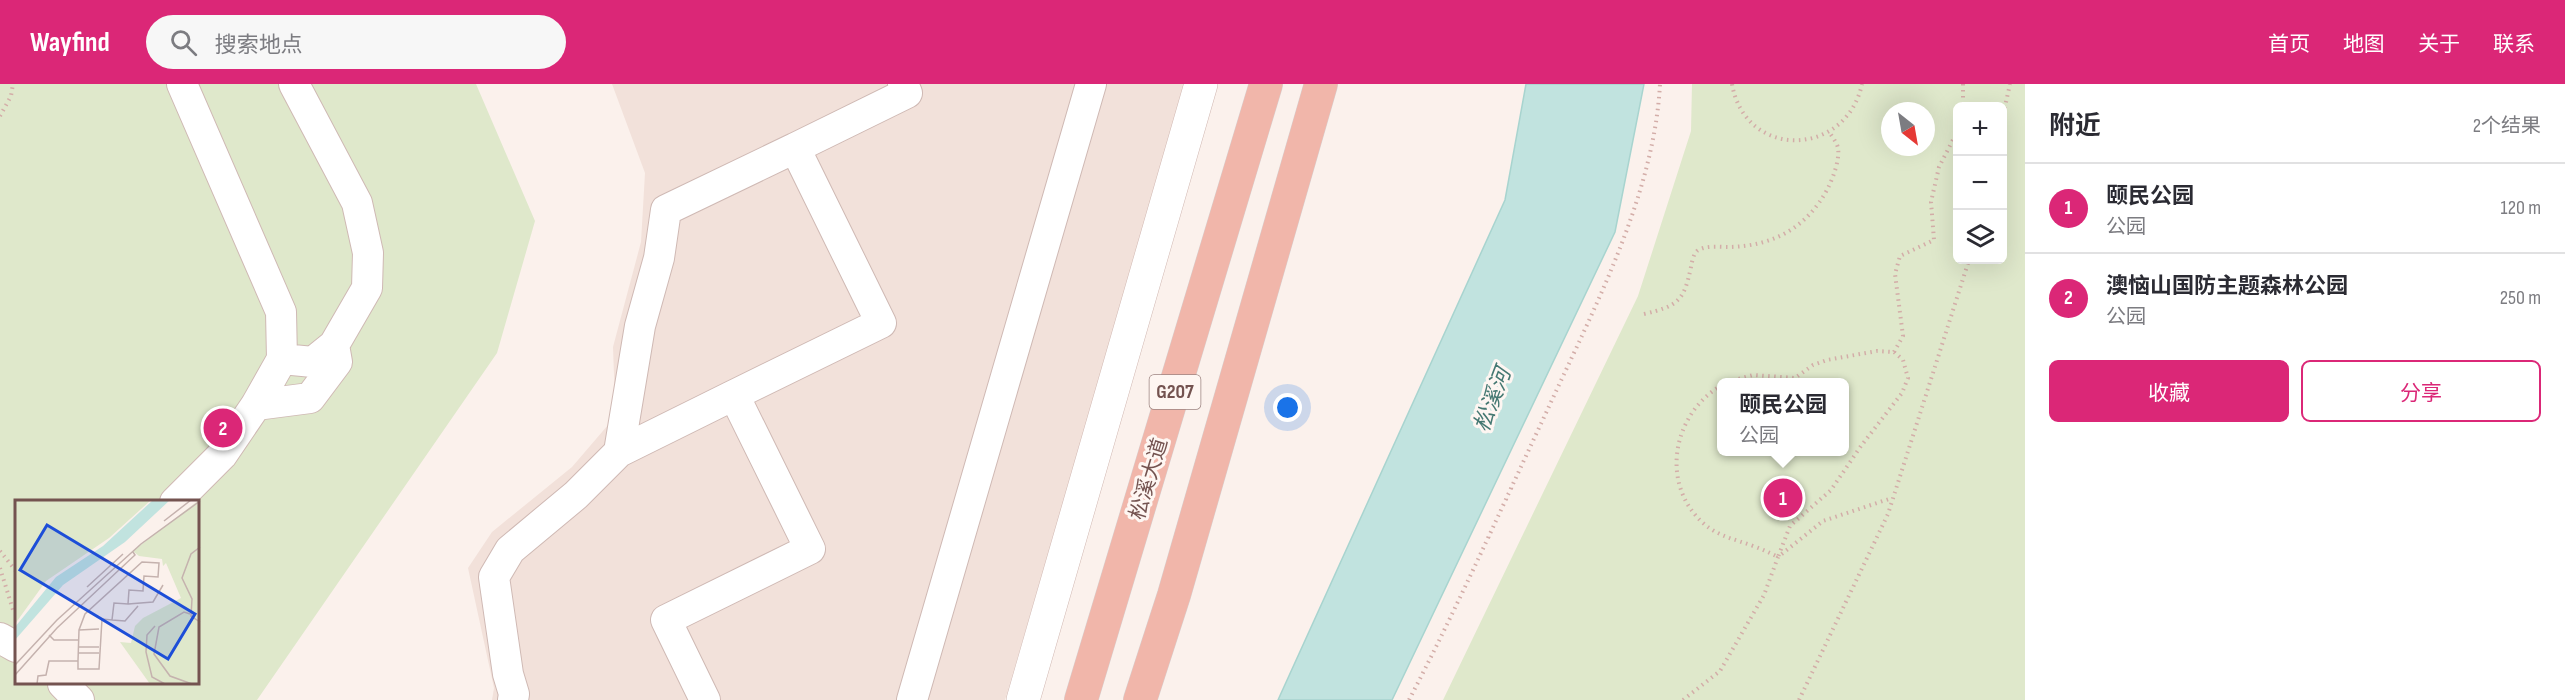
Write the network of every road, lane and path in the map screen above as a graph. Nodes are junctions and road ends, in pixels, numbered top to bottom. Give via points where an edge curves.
1 (13, 84) edge
2 (182, 84) edge
3 (294, 84) edge
4 (903, 84) edge
5 (1091, 84) edge
6 (1201, 84) edge
7 (1266, 84) edge
8 (1321, 84) edge
9 (1660, 84) edge
10 (1732, 84) edge
11 (1862, 84) edge
12 (1963, 84) edge
13 (2010, 84) edge
14 (1963, 102) edge
15 (2006, 102) edge
16 (0, 116) edge
17 (1829, 132) junction
18 (1953, 140) edge
19 (795, 148) junction
20 (1968, 264) edge
21 (1644, 314) dead end
22 (334, 345) junction
23 (1894, 352) junction
24 (282, 358) junction
25 (1741, 378) edge
26 (1795, 378) edge
27 (1795, 378) edge
28 (1717, 388) edge
29 (734, 395) junction
30 (256, 405) junction
31 (619, 452) junction
32 (1892, 498) junction
33 (177, 500) edge
34 (0, 551) edge
35 (1778, 557) junction
36 (0, 568) edge
37 (15, 569) edge
38 (4, 628) edge
39 (15, 645) edge
40 (64, 685) edge
41 (79, 700) edge
42 (513, 700) edge
43 (705, 700) edge
44 (912, 700) edge
45 (1023, 700) edge
46 (1081, 700) edge
47 (1140, 700) edge
48 (1409, 700) edge
49 (1683, 700) edge
50 (1799, 700) edge

1 - 16 path
2 - 24 street via 281,312
3 - 22 street via 357,203 368,253 367,288
4 - 19 street via 907,93
5 - 44 street
6 - 45 main road
7 - 46 highway, 松溪大道 / G207
8 - 47 highway, G207 via 1174,595
9 - 48 path via 1659,107 1632,216 1453,614
10 - 17 path via 1741,110 1752,124 1768,134 1804,141
11 - 17 path via 1851,114
12 - 14 path
13 - 15 path
17 - 21 path via 1838,148 1836,165 1813,212 1771,241 1698,251 1681,298
18 - 23 path via 1939,167 1931,202 1934,240 1900,256 1895,274 1903,336
19 - 29 street via 881,323
19 - 31 street via 666,210 659,258 640,326
20 - 32 path
22 - 24 street via 313,362
22 - 30 street via 337,362 310,398
23 - 26 path via 1877,351 1827,360
23 - 35 path via 1903,360 1908,378 1902,393 1832,490 1790,526
24 - 30 street
25 - 27 path via 1753,375
28 - 35 path via 1694,408 1682,431 1676,456 1682,492 1690,508 1717,533
29 - 31 street
29 - 43 street via 810,549 666,620
30 - 33 street via 222,455
31 - 42 street via 576,495 510,550 494,577
32 - 35 path via 1823,521
32 - 50 path via 1888,514
34 - 37 path
35 - 49 path via 1764,596 1720,671
36 - 38 path via 15,612
38 - 39 street
40 - 41 street

